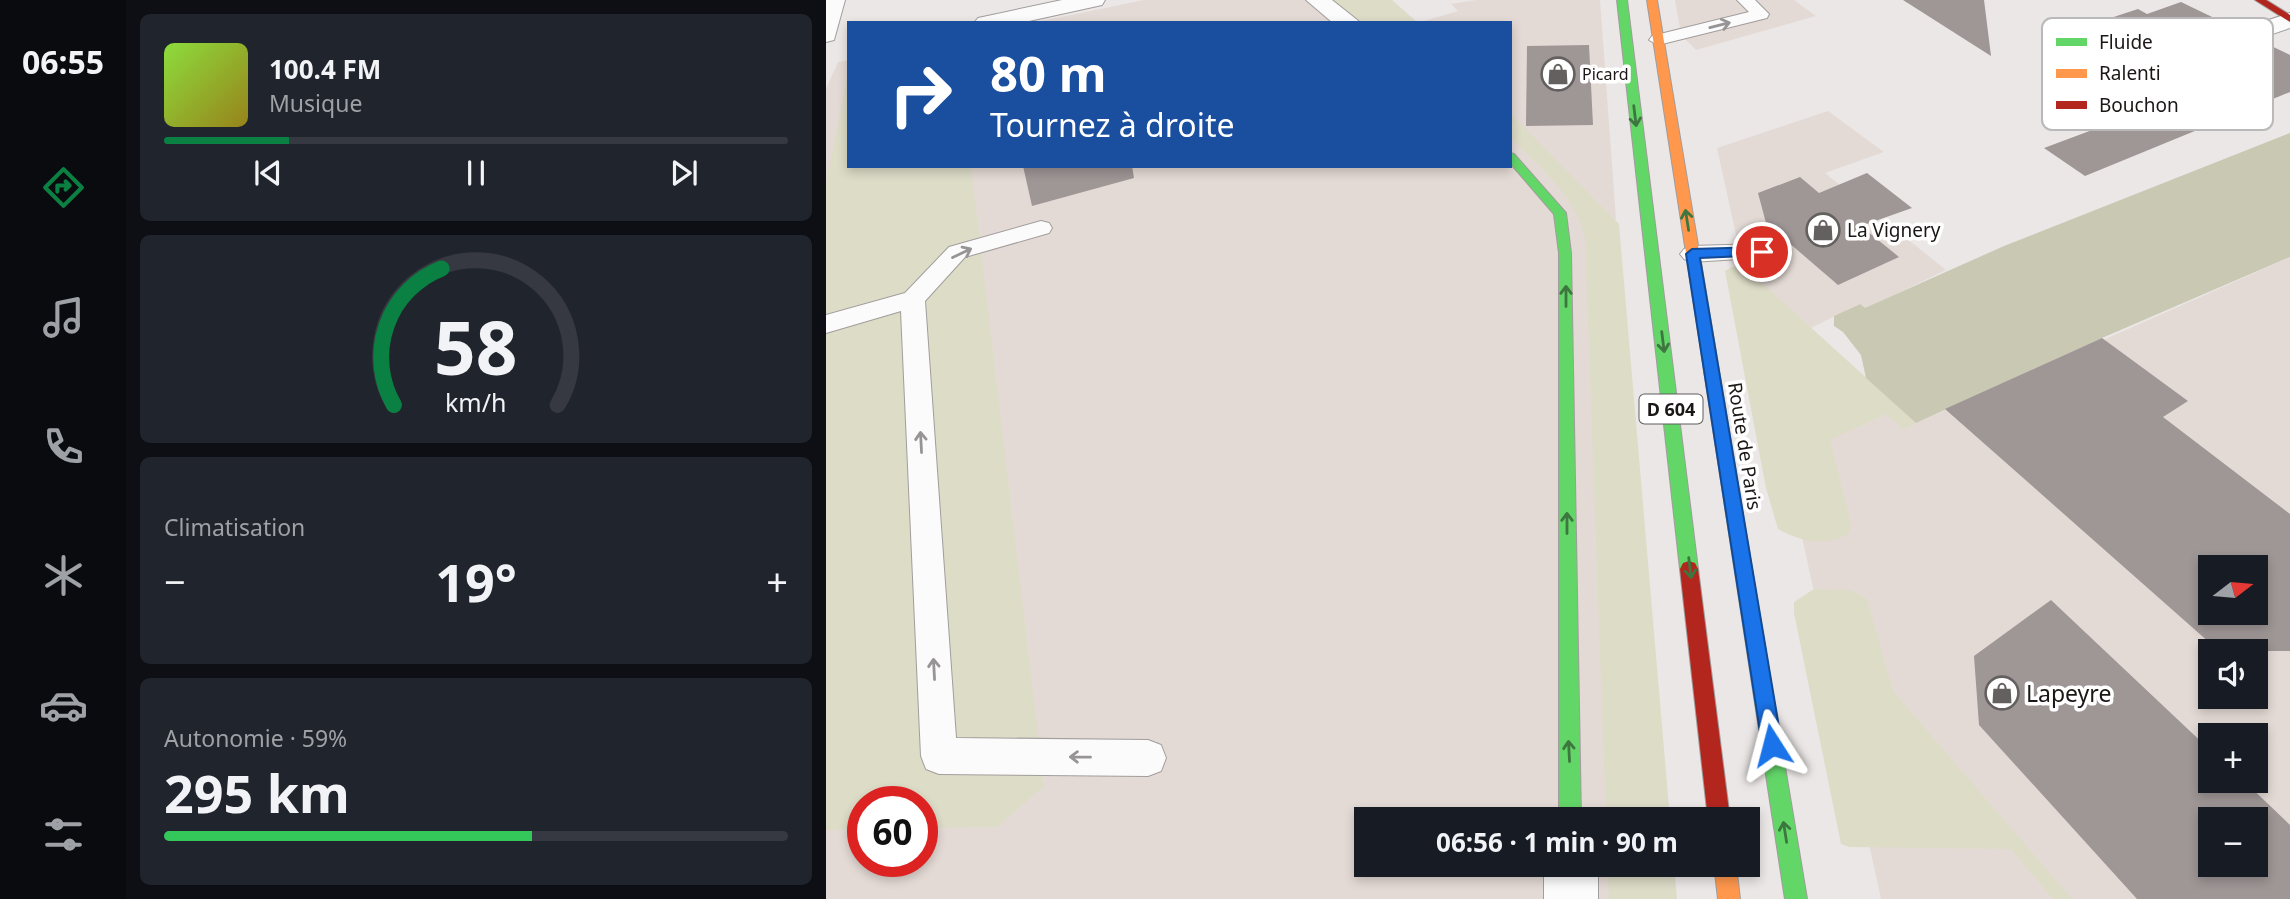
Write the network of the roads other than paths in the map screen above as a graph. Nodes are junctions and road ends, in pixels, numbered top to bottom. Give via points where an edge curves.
1 (834, 0) edge
2 (1094, 0) edge
3 (1317, 0) edge
4 (1622, 0) edge
5 (1652, 0) edge
6 (1745, 0) edge
7 (2260, 0) edge
8 (2290, 20) edge
9 (995, 21) edge
10 (1346, 21) edge
11 (2273, 26) edge
12 (1658, 40) junction
13 (830, 48) edge
14 (1512, 158) edge
15 (1041, 228) dead end
16 (1762, 252) dead end
17 (1692, 254) junction
18 (913, 299) junction
19 (826, 324) edge
20 (1148, 758) dead end
21 (1570, 807) edge
22 (1718, 807) edge
23 (1571, 877) edge
24 (1726, 877) edge
25 (1571, 899) edge
26 (1729, 899) edge
27 (1796, 899) edge

1 - 13 street
2 - 9 street
3 - 10 street
4 -> 22 main road, D 604
5 - 12 main road, Route de Paris / D 604
12 -> 6 lane via 1761,14
7 - 8 main road
8 - 11 street
17 -> 12 main road, Route de Paris / D 604
21 -> 14 main road via 1565,253 1560,213
18 -> 15 lane via 957,252
16 - 17 lane
27 -> 17 main road, Route de Paris / D 604
18 - 19 lane
20 -> 18 lane via 939,756
23 - 25 street
24 - 26 main road

